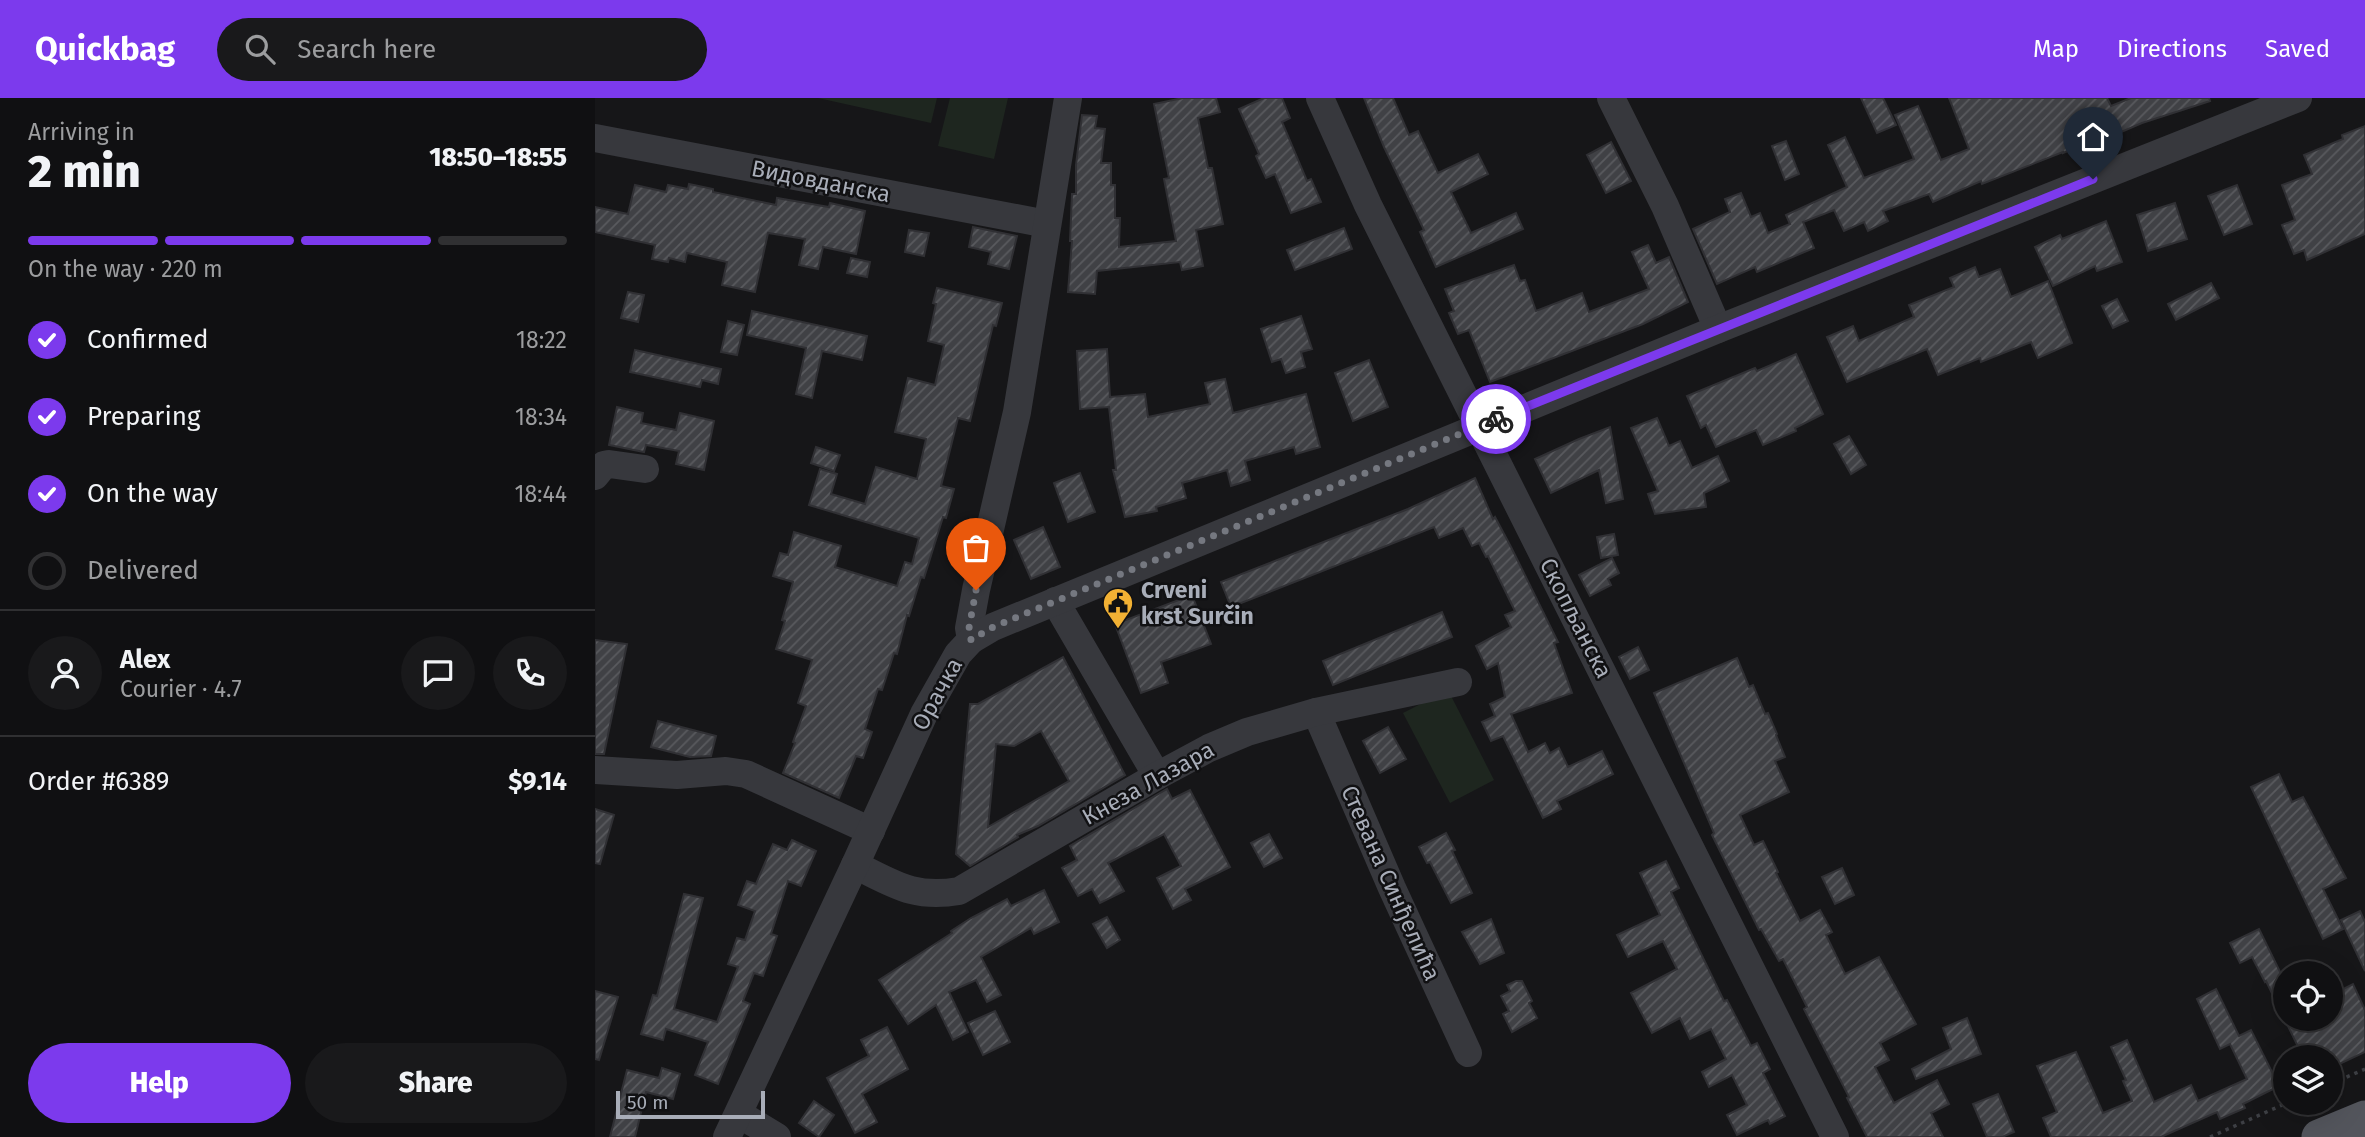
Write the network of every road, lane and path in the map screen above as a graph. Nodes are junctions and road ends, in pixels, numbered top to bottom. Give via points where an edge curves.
1 (1068, 98) edge
2 (1320, 98) edge
3 (1611, 98) edge
4 (2298, 98) edge
5 (595, 138) edge
6 (1047, 224) junction
7 (1718, 329) junction
8 (1479, 426) junction
9 (645, 469) dead end
10 (595, 476) edge
11 (1055, 601) junction
12 (971, 640) junction
13 (1458, 682) dead end
14 (1317, 712) junction
15 (595, 770) edge
16 (1157, 776) junction
17 (871, 831) junction
18 (855, 866) junction
19 (1468, 1053) dead end
20 (2365, 1069) edge
21 (2343, 1079) edge
22 (2273, 1109) edge
23 (2365, 1118) edge
24 (733, 1126) edge
25 (777, 1137) edge
26 (1835, 1137) edge
27 (2210, 1137) edge
28 (2319, 1137) edge

1 - 6 street, Орачка
2 - 8 street, Скопљанска
3 - 7 street via 1665,206
4 - 7 street
5 - 6 street, Видовданска
6 - 12 street, Орачка via 1017,412 969,628
7 - 8 street
8 - 11 street
8 - 26 street, Скопљанска
9 - 10 street via 615,463 604,465
11 - 12 street
11 - 16 street
12 - 17 street, Орачка via 924,714
13 - 14 street, Кнеза Лазара
14 - 16 street, Кнеза Лазара via 1247,732
14 - 19 street, Стевана Синђелића
15 - 17 street via 677,775 735,771
16 - 18 street, Кнеза Лазара via 959,891 919,894
17 - 18 street, Орачка
18 - 24 street, Орачка
20 - 21 path
22 - 27 path
23 - 28 main road
24 - 25 street

